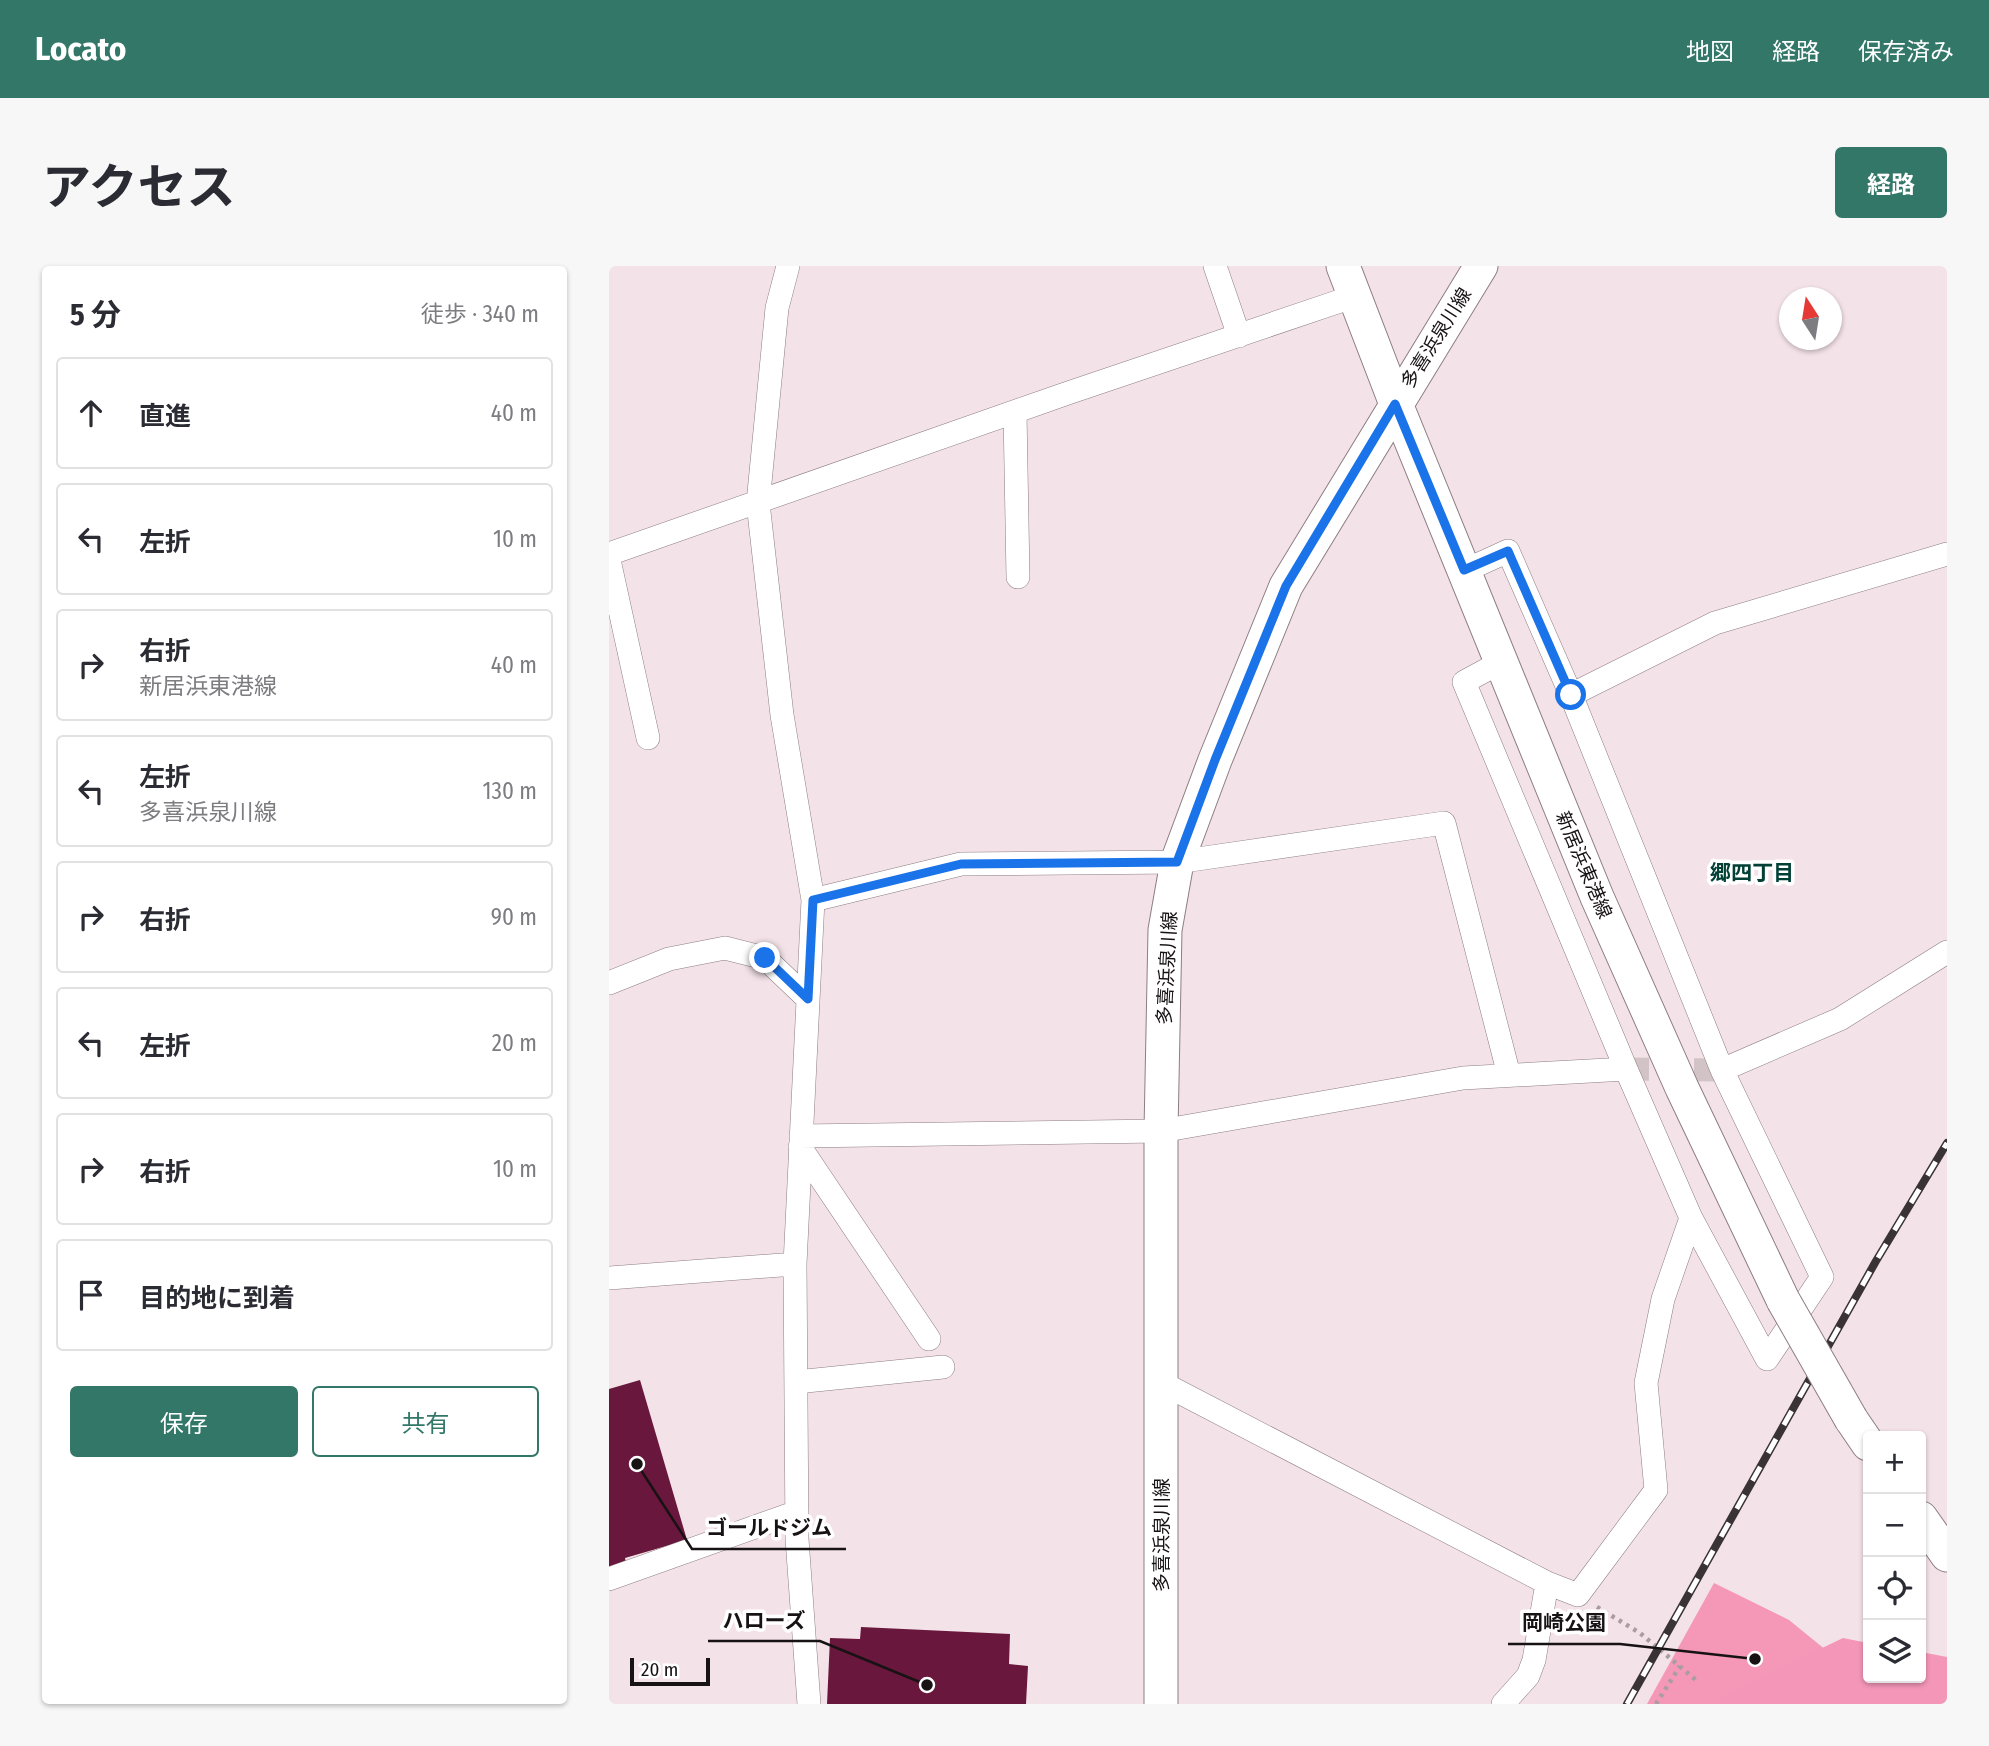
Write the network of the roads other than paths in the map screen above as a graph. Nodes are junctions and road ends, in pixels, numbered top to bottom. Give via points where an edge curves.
1 (788, 266) edge
2 (1215, 266) edge
3 (1343, 266) edge
4 (1481, 266) edge
5 (1355, 296) junction
6 (1239, 336) junction
7 (1395, 404) junction
8 (1015, 412) junction
9 (758, 503) junction
10 (1947, 554) edge
11 (609, 557) edge
12 (1464, 570) junction
13 (1017, 577) dead end
14 (1501, 662) junction
15 (1571, 695) junction
16 (648, 738) dead end
17 (1177, 862) junction
18 (813, 900) junction
19 (1947, 952) edge
20 (609, 982) edge
21 (808, 999) junction
22 (1626, 1069) junction
23 (1722, 1070) junction
24 (1509, 1075) junction
25 (1161, 1131) junction
26 (801, 1141) junction
27 (1691, 1218) junction
28 (795, 1264) junction
29 (609, 1278) edge
30 (929, 1339) dead end
31 (943, 1367) dead end
32 (796, 1382) junction
33 (1160, 1382) junction
34 (1860, 1432) edge
35 (797, 1512) junction
36 (1926, 1525) edge
37 (1947, 1555) edge
38 (609, 1579) edge
39 (1547, 1583) junction
40 (809, 1704) edge
41 (1161, 1704) edge
42 (1503, 1704) edge

1 - 9 street via 777,308
2 - 6 street
3 - 5 main road, 新居浜東港線
4 - 7 main road, 多喜浜泉川線
5 - 6 street
5 - 7 main road, 新居浜東港線
6 - 8 street
7 - 12 main road, 新居浜東港線
7 - 17 main road, 多喜浜泉川線 via 1286,586
8 - 9 street
8 - 13 street
9 - 11 street
9 - 18 street via 782,715
10 - 15 street via 1715,623
11 - 16 street
12 - 14 main road, 新居浜東港線
12 - 15 street via 1508,551
14 - 22 street via 1464,681
14 - 34 main road, 新居浜東港線, bridge via 1682,1088 1783,1300
15 - 23 street
17 - 18 street via 961,864
17 - 24 street via 1444,822
17 - 25 main road, 多喜浜泉川線 via 1165,930
18 - 21 street
19 - 23 street via 1840,1019
20 - 21 street via 669,960 726,947 765,958
21 - 26 street
22 - 24 street
22 - 27 street
23 - 27 street via 1822,1277 1767,1359
24 - 25 street via 1463,1078
25 - 26 street
25 - 33 main road, 多喜浜泉川線
26 - 28 street
26 - 30 street
27 - 39 street via 1663,1299 1646,1383 1656,1490 1578,1595
28 - 29 street
28 - 32 street
31 - 32 street
32 - 35 street
33 - 39 street
33 - 41 main road, 多喜浜泉川線
35 - 38 street
35 - 40 street
36 - 37 main road
39 - 42 street via 1534,1660 1528,1676

